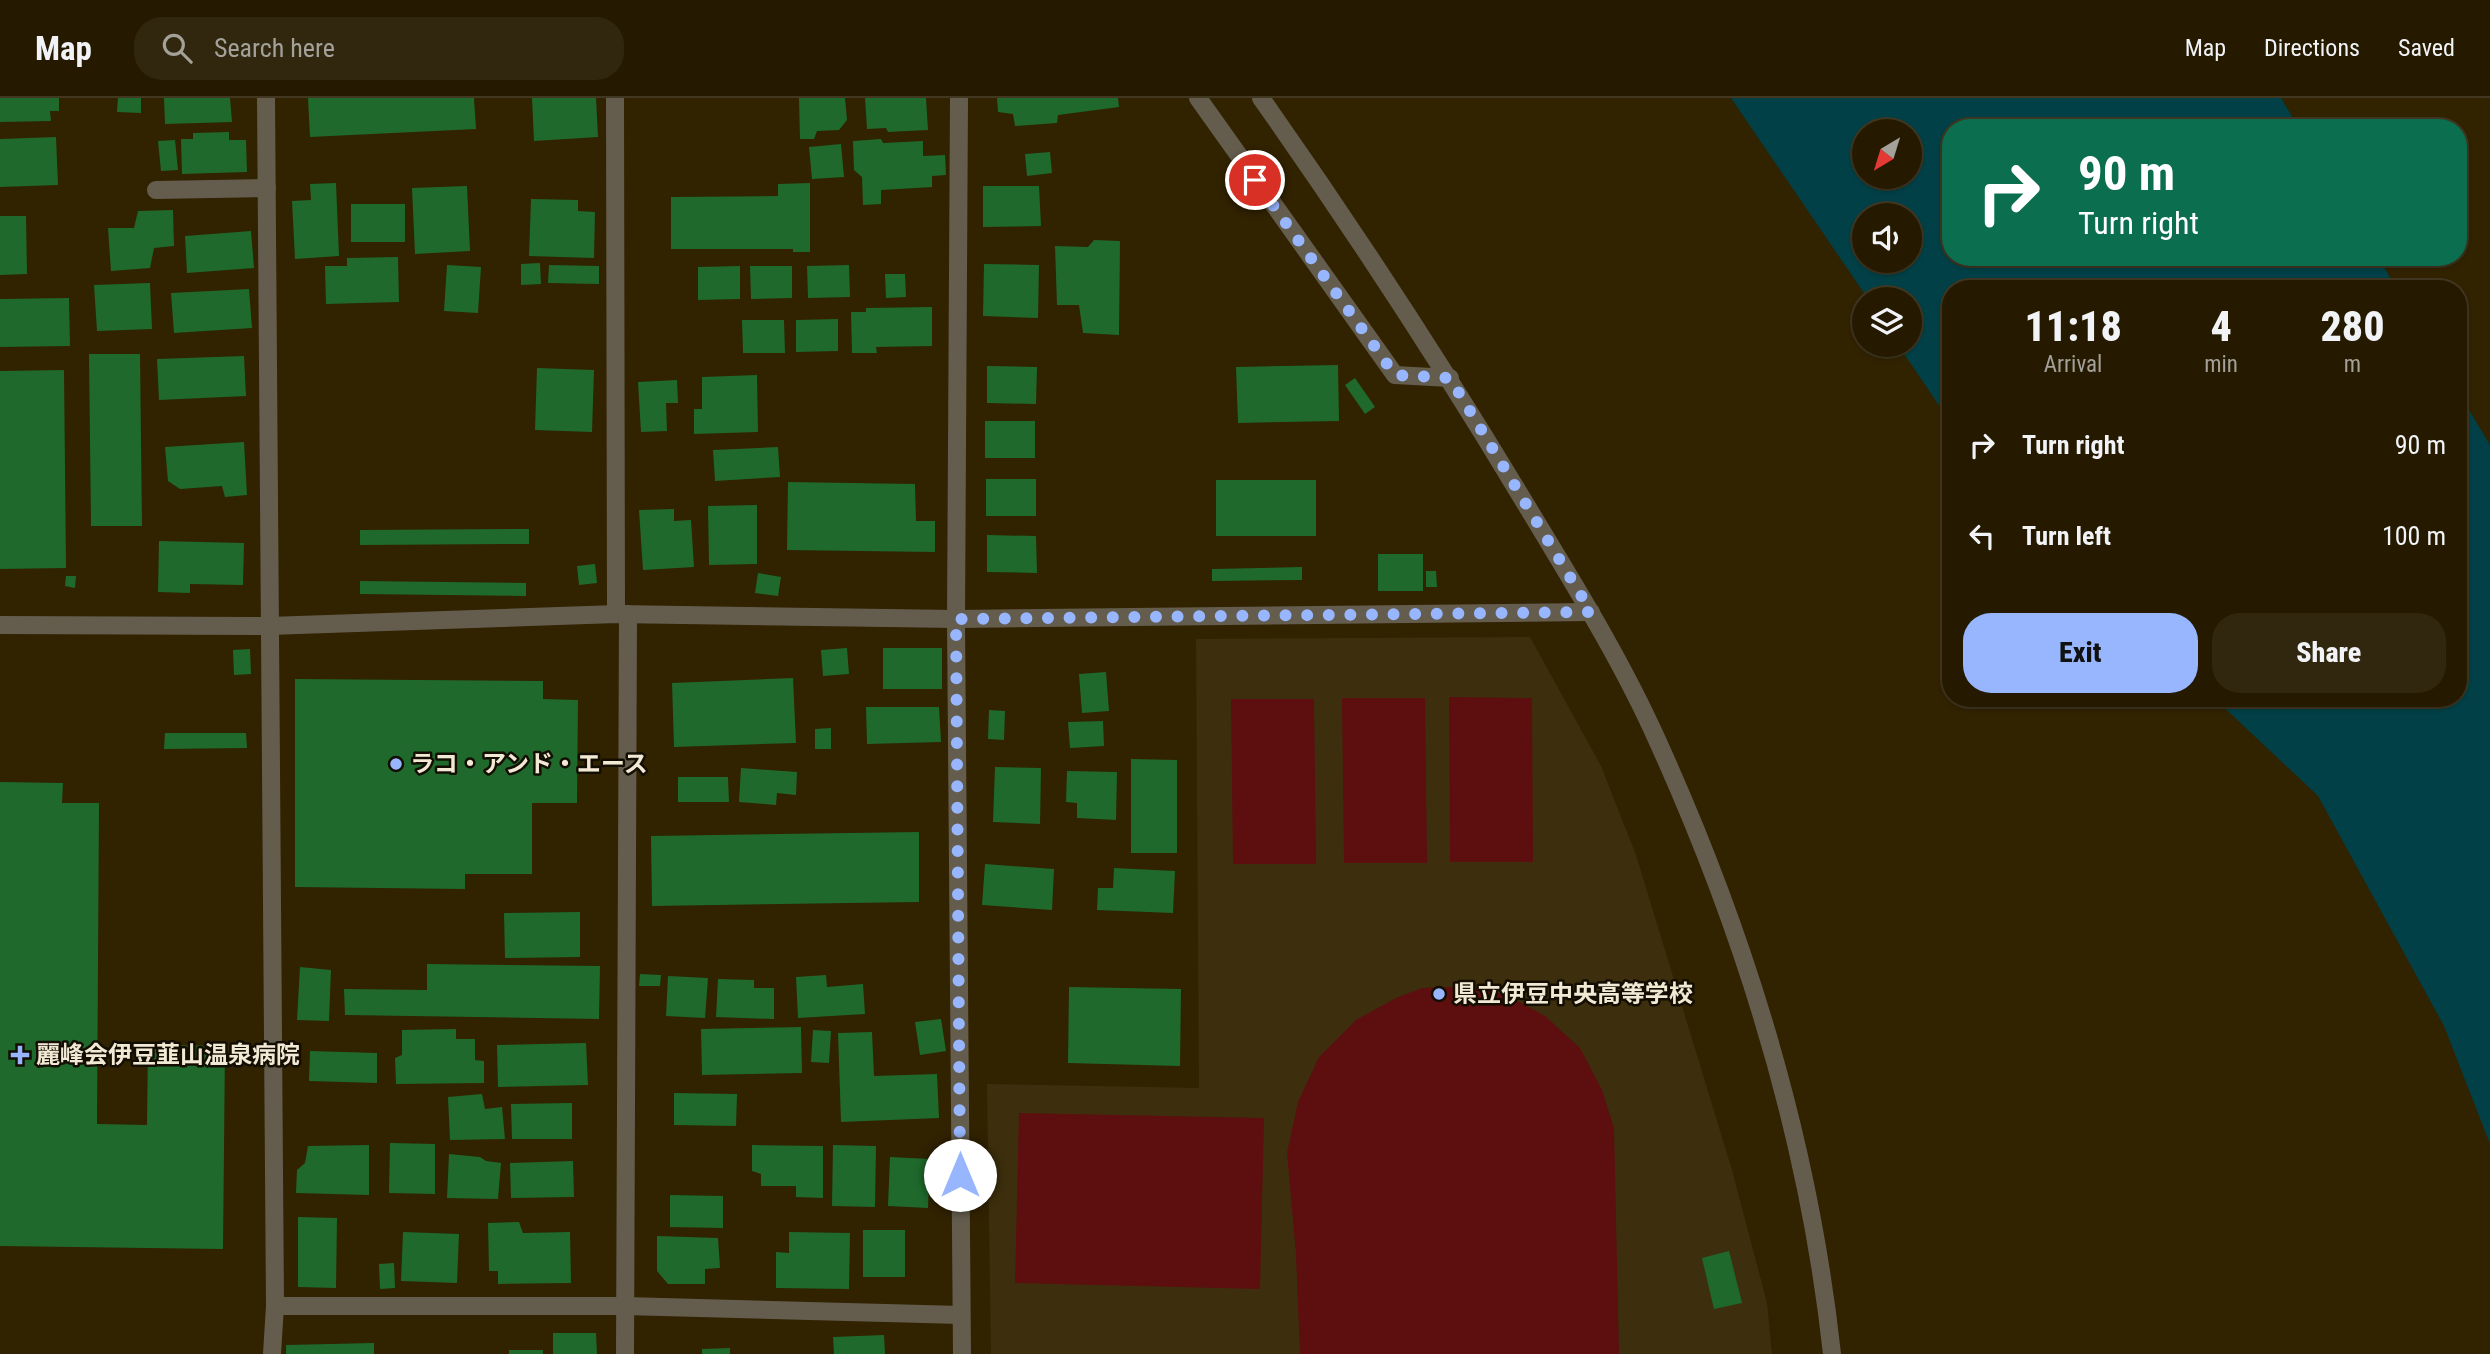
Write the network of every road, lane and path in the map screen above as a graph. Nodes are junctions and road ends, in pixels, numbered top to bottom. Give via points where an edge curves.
1 (266, 98) edge
2 (615, 98) edge
3 (959, 98) edge
4 (1198, 98) edge
5 (1261, 98) edge
6 (267, 188) junction
7 (156, 190) dead end
8 (1450, 378) junction
9 (1591, 612) junction
10 (622, 614) junction
11 (956, 619) junction
12 (0, 625) edge
13 (269, 626) junction
14 (275, 1306) junction
15 (625, 1306) junction
16 (961, 1315) junction
17 (272, 1354) edge
18 (625, 1354) edge
19 (962, 1354) edge
20 (1832, 1354) edge

1 - 6 street
2 - 10 street
3 - 11 street
4 - 8 street via 1395,375
5 - 8 street
6 - 7 street
6 - 13 street
8 - 9 street
9 - 11 street
9 - 20 street via 1657,739 1743,953 1785,1090 1812,1217
10 - 11 street
10 - 13 street
10 - 15 street
11 - 16 street
12 - 13 street
13 - 14 street
14 - 15 street
14 - 17 street
15 - 16 street
15 - 18 street
16 - 19 street

